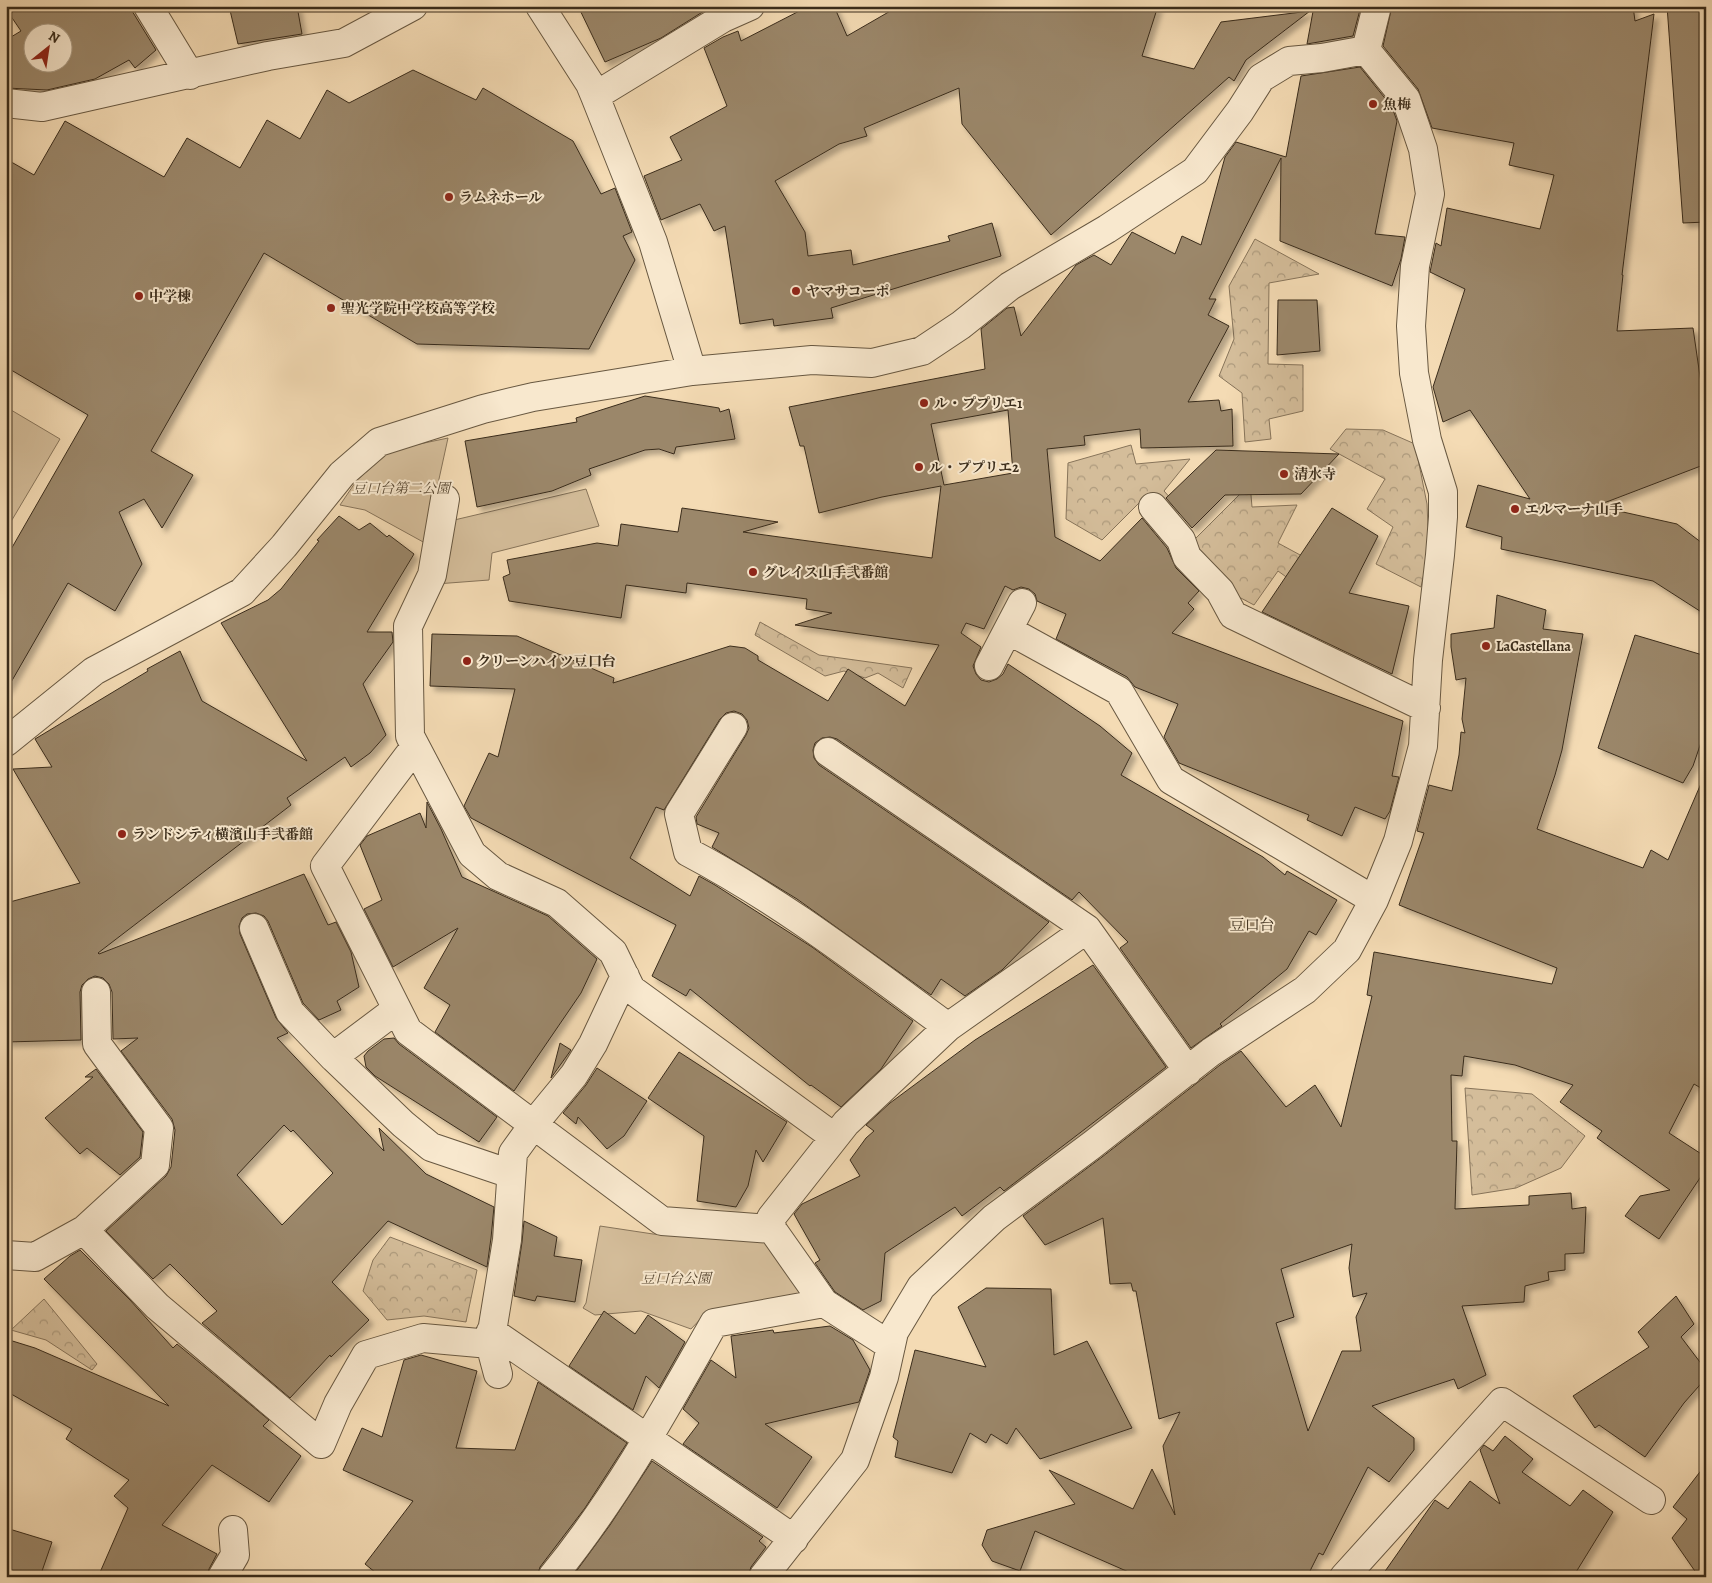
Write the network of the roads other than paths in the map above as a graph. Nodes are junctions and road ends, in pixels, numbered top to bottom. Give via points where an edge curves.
1 (148, 6) edge
2 (413, 6) edge
3 (540, 6) edge
4 (750, 6) edge
5 (1377, 6) edge
6 (1366, 50) junction
7 (190, 75) junction
8 (596, 96) junction
9 (6, 103) edge
10 (692, 371) junction
11 (445, 499) dead end
12 (1153, 507) dead end
13 (1022, 603) dead end
14 (1008, 630) junction
15 (989, 666) dead end
16 (1426, 708) junction
17 (733, 727) dead end
18 (6, 742) edge
19 (415, 747) junction
20 (828, 752) dead end
21 (1374, 900) junction
22 (254, 928) dead end
23 (1087, 929) junction
24 (625, 976) junction
25 (96, 992) dead end
26 (397, 1009) junction
27 (948, 1027) junction
28 (333, 1057) junction
29 (1188, 1071) junction
30 (533, 1125) junction
31 (834, 1137) junction
32 (512, 1174) junction
33 (772, 1229) junction
34 (84, 1230) junction
35 (6, 1255) edge
36 (824, 1303) junction
37 (491, 1338) junction
38 (891, 1346) junction
39 (498, 1374) dead end
40 (648, 1439) junction
41 (1650, 1500) dead end
42 (232, 1530) dead end
43 (794, 1539) junction
44 (222, 1577) edge
45 (552, 1577) edge
46 (764, 1577) edge
47 (1344, 1577) edge

1 - 7 street
2 - 7 street via 344,43 268,56
3 - 8 street
4 - 8 street via 723,18
5 - 6 street
6 - 10 street via 1289,61 1261,78 1195,171 1107,229 1010,286 922,351 872,362 812,360
6 - 16 street via 1406,99 1423,148 1430,194 1415,266 1411,326 1414,373 1427,440 1443,492
7 - 9 street via 42,107
8 - 10 street via 653,242
10 - 18 street via 533,397 483,409 379,442 342,474 242,592 94,671
11 - 19 street via 432,575 408,626 410,736
12 - 16 street via 1181,540 1187,557 1220,591 1232,615
13 - 14 street
14 - 15 street
14 - 21 street via 1119,691 1171,780
16 - 21 street via 1423,746 1403,823
17 - 27 street via 679,814 688,852 784,908
19 - 24 street via 472,854 498,876 557,902 613,952
19 - 26 street via 325,866
20 - 23 street
21 - 29 street via 1347,950 1305,990 1211,1052
22 - 28 street via 290,1012
23 - 27 street
23 - 29 street
24 - 30 street via 574,1075
24 - 31 street via 631,989
25 - 34 street via 97,1044 159,1128 156,1165
26 - 28 street
26 - 30 street via 408,1030
27 - 31 street
28 - 32 street via 431,1148
29 - 38 street via 994,1218 921,1288 894,1332
30 - 32 street via 513,1153
30 - 33 street via 662,1221
31 - 33 street via 771,1218
32 - 37 street via 507,1240
33 - 36 street
34 - 35 street via 35,1257
34 - 37 street via 157,1306 321,1444 338,1404 366,1355 423,1338
36 - 38 street
36 - 40 street via 714,1323
37 - 39 street
37 - 40 street
38 - 43 street via 884,1377 855,1460
40 - 43 street
40 - 45 street via 578,1545
41 - 47 street via 1502,1402
42 - 44 street via 235,1555
43 - 46 street

